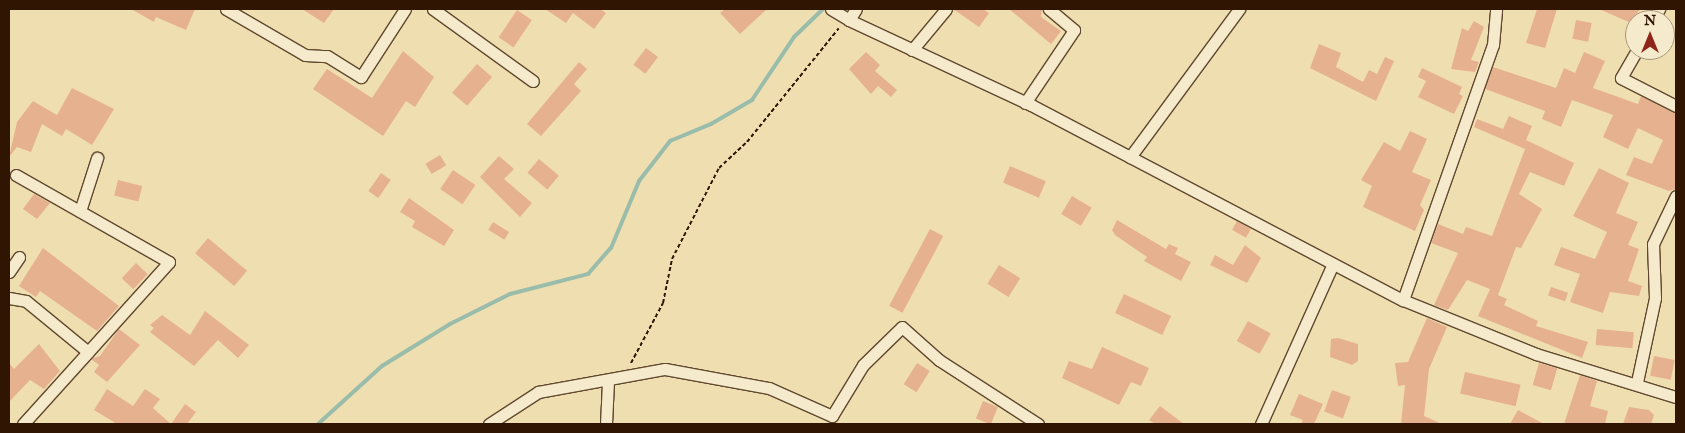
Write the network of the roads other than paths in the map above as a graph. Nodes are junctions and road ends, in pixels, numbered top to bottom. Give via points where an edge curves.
1 (226, 9) edge
2 (405, 9) edge
3 (433, 9) edge
4 (832, 9) edge
5 (856, 9) edge
6 (946, 9) edge
7 (1049, 9) edge
8 (1239, 9) edge
9 (1496, 9) edge
10 (848, 20) junction
11 (912, 50) junction
12 (1631, 60) edge
13 (533, 80) dead end
14 (1026, 103) junction
15 (1676, 106) edge
16 (1130, 157) junction
17 (98, 158) dead end
18 (16, 175) dead end
19 (1676, 196) edge
20 (80, 212) junction
21 (19, 257) dead end
22 (1333, 264) junction
23 (9, 272) edge
24 (9, 298) edge
25 (1403, 300) junction
26 (88, 352) junction
27 (608, 382) junction
28 (1637, 382) junction
29 (1676, 397) edge
30 (24, 424) edge
31 (489, 424) edge
32 (606, 424) edge
33 (1038, 424) edge
34 (1261, 424) edge

1 - 2 street via 305,55 327,56 361,77
3 - 13 street
4 - 10 street
5 - 10 street
6 - 11 street
7 - 14 street via 1074,30
8 - 16 street
9 - 25 street via 1493,45
10 - 11 street
11 - 14 street
12 - 15 street via 1621,78
14 - 16 street
16 - 22 street
17 - 20 street
18 - 20 street
19 - 28 street via 1653,244 1655,298
20 - 26 street via 169,262
21 - 23 street
22 - 25 street
22 - 34 street
24 - 26 street via 26,301
25 - 28 street via 1536,354
26 - 30 street
27 - 31 street via 538,392
27 - 32 street
27 - 33 street via 625,373 665,369 732,379 769,388 832,416 863,365 902,327 939,360
28 - 29 street

